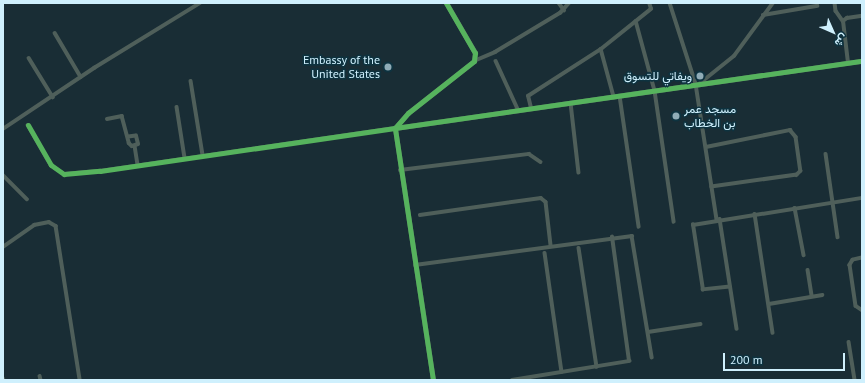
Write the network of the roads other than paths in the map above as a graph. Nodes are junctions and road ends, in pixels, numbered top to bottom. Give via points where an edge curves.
1 (200, 3) edge
2 (446, 3) edge
3 (559, 3) edge
4 (569, 3) edge
5 (649, 3) edge
6 (670, 3) edge
7 (773, 3) edge
8 (836, 3) edge
9 (818, 6) dead end
10 (564, 10) junction
11 (763, 15) junction
12 (862, 16) edge
13 (636, 21) junction
14 (843, 21) junction
15 (55, 33) dead end
16 (601, 49) junction
17 (29, 58) dead end
18 (474, 60) junction
19 (496, 61) dead end
20 (862, 61) edge
21 (848, 63) junction
22 (81, 77) junction
23 (191, 81) dead end
24 (698, 84) junction
25 (655, 91) junction
26 (620, 96) junction
27 (52, 97) junction
28 (614, 97) junction
29 (571, 103) junction
30 (176, 106) dead end
31 (530, 108) junction
32 (518, 110) junction
33 (107, 119) dead end
34 (28, 125) dead end
35 (395, 128) junction
36 (3, 129) edge
37 (129, 137) junction
38 (135, 146) junction
39 (706, 147) junction
40 (826, 154) dead end
41 (203, 155) junction
42 (185, 158) junction
43 (541, 162) dead end
44 (138, 165) junction
45 (400, 170) junction
46 (3, 174) edge
47 (579, 174) dead end
48 (712, 187) junction
49 (862, 198) edge
50 (27, 199) dead end
51 (832, 202) junction
52 (795, 208) junction
53 (755, 214) junction
54 (420, 215) dead end
55 (718, 219) junction
56 (674, 222) dead end
57 (639, 227) dead end
58 (612, 237) junction
59 (838, 237) dead end
60 (551, 245) junction
61 (3, 247) edge
62 (579, 248) dead end
63 (545, 253) dead end
64 (804, 255) dead end
65 (862, 258) edge
66 (415, 265) junction
67 (808, 270) dead end
68 (730, 287) junction
69 (822, 295) dead end
70 (812, 296) junction
71 (769, 304) junction
72 (862, 310) edge
73 (700, 324) dead end
74 (737, 329) dead end
75 (648, 332) junction
76 (773, 333) dead end
77 (849, 342) dead end
78 (652, 357) dead end
79 (596, 367) junction
80 (562, 372) junction
81 (80, 380) edge
82 (433, 380) edge
83 (512, 380) edge
84 (855, 380) edge

1 - 22 street
2 - 18 street via 475,53
3 - 10 street
4 - 10 street
5 - 13 street via 651,9
6 - 24 street
7 - 11 street
8 - 14 street via 836,11
9 - 11 street
10 - 18 street via 495,52
11 - 24 street via 734,56
12 - 14 street
13 - 16 street
13 - 25 street
14 - 21 street
15 - 22 street
16 - 28 street
16 - 31 street via 530,94
17 - 27 street
18 - 35 street via 408,113
19 - 32 street
20 - 21 street
21 - 24 street
22 - 27 street
23 - 41 street
24 - 25 street
24 - 39 street
25 - 26 street
25 - 56 street
26 - 28 street
26 - 57 street
27 - 36 street
28 - 29 street
29 - 31 street
29 - 47 street
30 - 42 street
31 - 32 street
32 - 35 street
33 - 37 street via 122,116
34 - 44 street via 51,165 64,174
35 - 41 street
35 - 45 street
37 - 38 street via 129,143
37 - 38 street via 133,134 138,137
38 - 44 street
39 - 48 street
39 - 48 street via 793,131 802,171 797,175
40 - 51 street
41 - 42 street
42 - 44 street
43 - 45 street via 529,154
45 - 66 street
46 - 50 street
48 - 55 street
49 - 51 street
51 - 52 street
51 - 59 street
52 - 53 street
52 - 64 street
53 - 55 street
53 - 71 street
54 - 60 street via 541,198 546,202
55 - 68 street
55 - 68 street via 692,225 703,290
58 - 60 street
58 - 75 street via 630,235 635,238
58 - 79 street via 630,358 627,362
60 - 66 street
61 - 81 street via 34,225 49,222 56,226
62 - 79 street
63 - 80 street
65 - 72 street via 853,260 850,265 856,306
66 - 82 street
67 - 70 street
68 - 74 street
69 - 70 street
70 - 71 street
71 - 76 street
73 - 75 street
75 - 78 street
77 - 84 street
79 - 80 street
80 - 83 street

